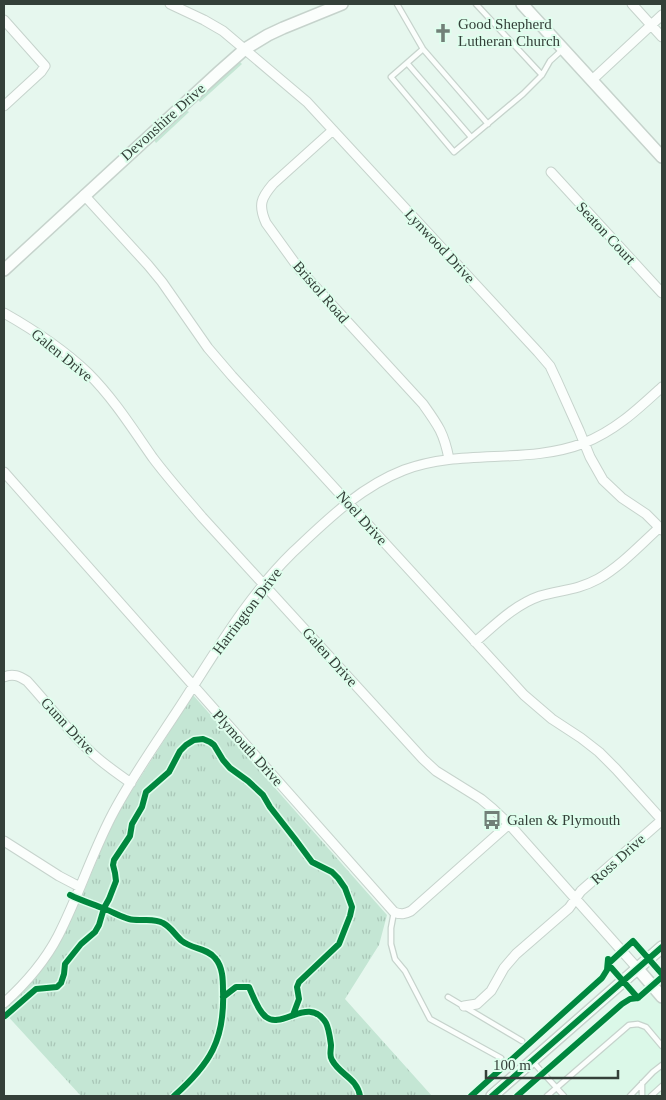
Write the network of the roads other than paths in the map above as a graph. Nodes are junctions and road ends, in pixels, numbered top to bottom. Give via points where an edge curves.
1 (170, 4) edge
2 (342, 4) edge
3 (397, 4) edge
4 (476, 4) edge
5 (522, 4) edge
6 (632, 4) edge
7 (662, 15) edge
8 (4, 20) edge
9 (651, 25) junction
10 (662, 37) edge
11 (245, 49) junction
12 (423, 49) junction
13 (564, 49) junction
14 (407, 63) junction
15 (542, 74) junction
16 (592, 80) junction
17 (4, 106) edge
18 (488, 124) junction
19 (333, 130) junction
20 (471, 138) junction
21 (662, 157) edge
22 (551, 172) dead end
23 (84, 195) junction
24 (4, 270) edge
25 (662, 293) edge
26 (4, 313) edge
27 (662, 388) edge
28 (584, 443) junction
29 (449, 459) junction
30 (4, 472) edge
31 (348, 502) junction
32 (661, 528) edge
33 (264, 584) junction
34 (475, 642) junction
35 (4, 677) edge
36 (193, 687) junction
37 (131, 783) junction
38 (662, 820) edge
39 (508, 824) junction
40 (4, 841) edge
41 (80, 887) junction
42 (575, 899) junction
43 (394, 912) junction
44 (662, 947) edge
45 (638, 969) junction
46 (448, 997) dead end
47 (662, 997) edge
48 (4, 1003) edge
49 (464, 1006) junction
50 (522, 1041) dead end
51 (662, 1046) edge
52 (501, 1058) dead end
53 (532, 1061) junction
54 (662, 1064) edge
55 (642, 1083) junction
56 (662, 1086) edge
57 (557, 1088) junction
58 (492, 1096) edge
59 (547, 1096) edge
60 (564, 1096) edge
61 (630, 1096) edge
62 (642, 1096) edge
63 (651, 1096) edge

1 - 11 street, Lynwood Drive via 223,31
2 - 11 street, Devonshire Drive via 283,28
3 - 12 lane
4 - 15 lane
5 - 13 street
6 - 9 street
7 - 9 street
8 - 17 street via 44,68
9 - 10 street
9 - 16 street
11 - 19 street, Lynwood Drive via 302,97
11 - 23 street, Devonshire Drive
12 - 14 lane
12 - 18 lane
13 - 15 lane via 550,61
13 - 16 street
14 - 20 lane
14 - 20 lane via 391,77 454,152
15 - 18 lane
16 - 21 street
18 - 20 lane
19 - 28 street, Lynwood Drive via 550,366
19 - 29 street, Bristol Road via 266,192 263,216 300,270 437,422
22 - 25 street, Seaton Court
23 - 24 street, Devonshire Drive
23 - 31 street, Noel Drive via 162,282 208,348 232,376
26 - 33 street, Galen Drive via 48,340 88,374 128,420 174,484
27 - 28 street, Harrington Drive via 622,423
28 - 29 street, Harrington Drive via 527,454
28 - 32 street, Lynwood Drive via 603,480
29 - 31 street, Harrington Drive via 405,470 382,480
30 - 36 street, Plymouth Drive
31 - 33 street, Harrington Drive via 290,555
31 - 34 street, Noel Drive
32 - 34 street via 600,578 576,589 529,601 504,616
33 - 36 street, Harrington Drive
33 - 39 street, Galen Drive via 423,759 481,799
34 - 38 street, Noel Drive via 538,708 599,752
35 - 37 street, Gunn Drive via 15,675 27,681 94,755
36 - 37 street, Harrington Drive
36 - 43 street, Plymouth Drive
37 - 41 street, Harrington Drive via 99,841
38 - 42 street, Ross Drive
39 - 42 street, Galen Drive
39 - 43 street via 411,911 406,914
40 - 41 street
41 - 48 street, Harrington Drive via 46,954
42 - 45 street, Galen Drive
42 - 49 street, Ross Drive via 516,954 491,991 476,1004
43 - 52 lane via 391,944 395,959 405,971 430,1019
44 - 45 street
45 - 47 street, Galen Drive
45 - 53 street
46 - 49 lane
49 - 50 lane
51 - 57 lane via 646,1027 630,1025
53 - 57 lane
53 - 58 street
54 - 55 lane
55 - 61 lane
55 - 62 lane
56 - 63 lane
57 - 59 lane
57 - 60 lane

